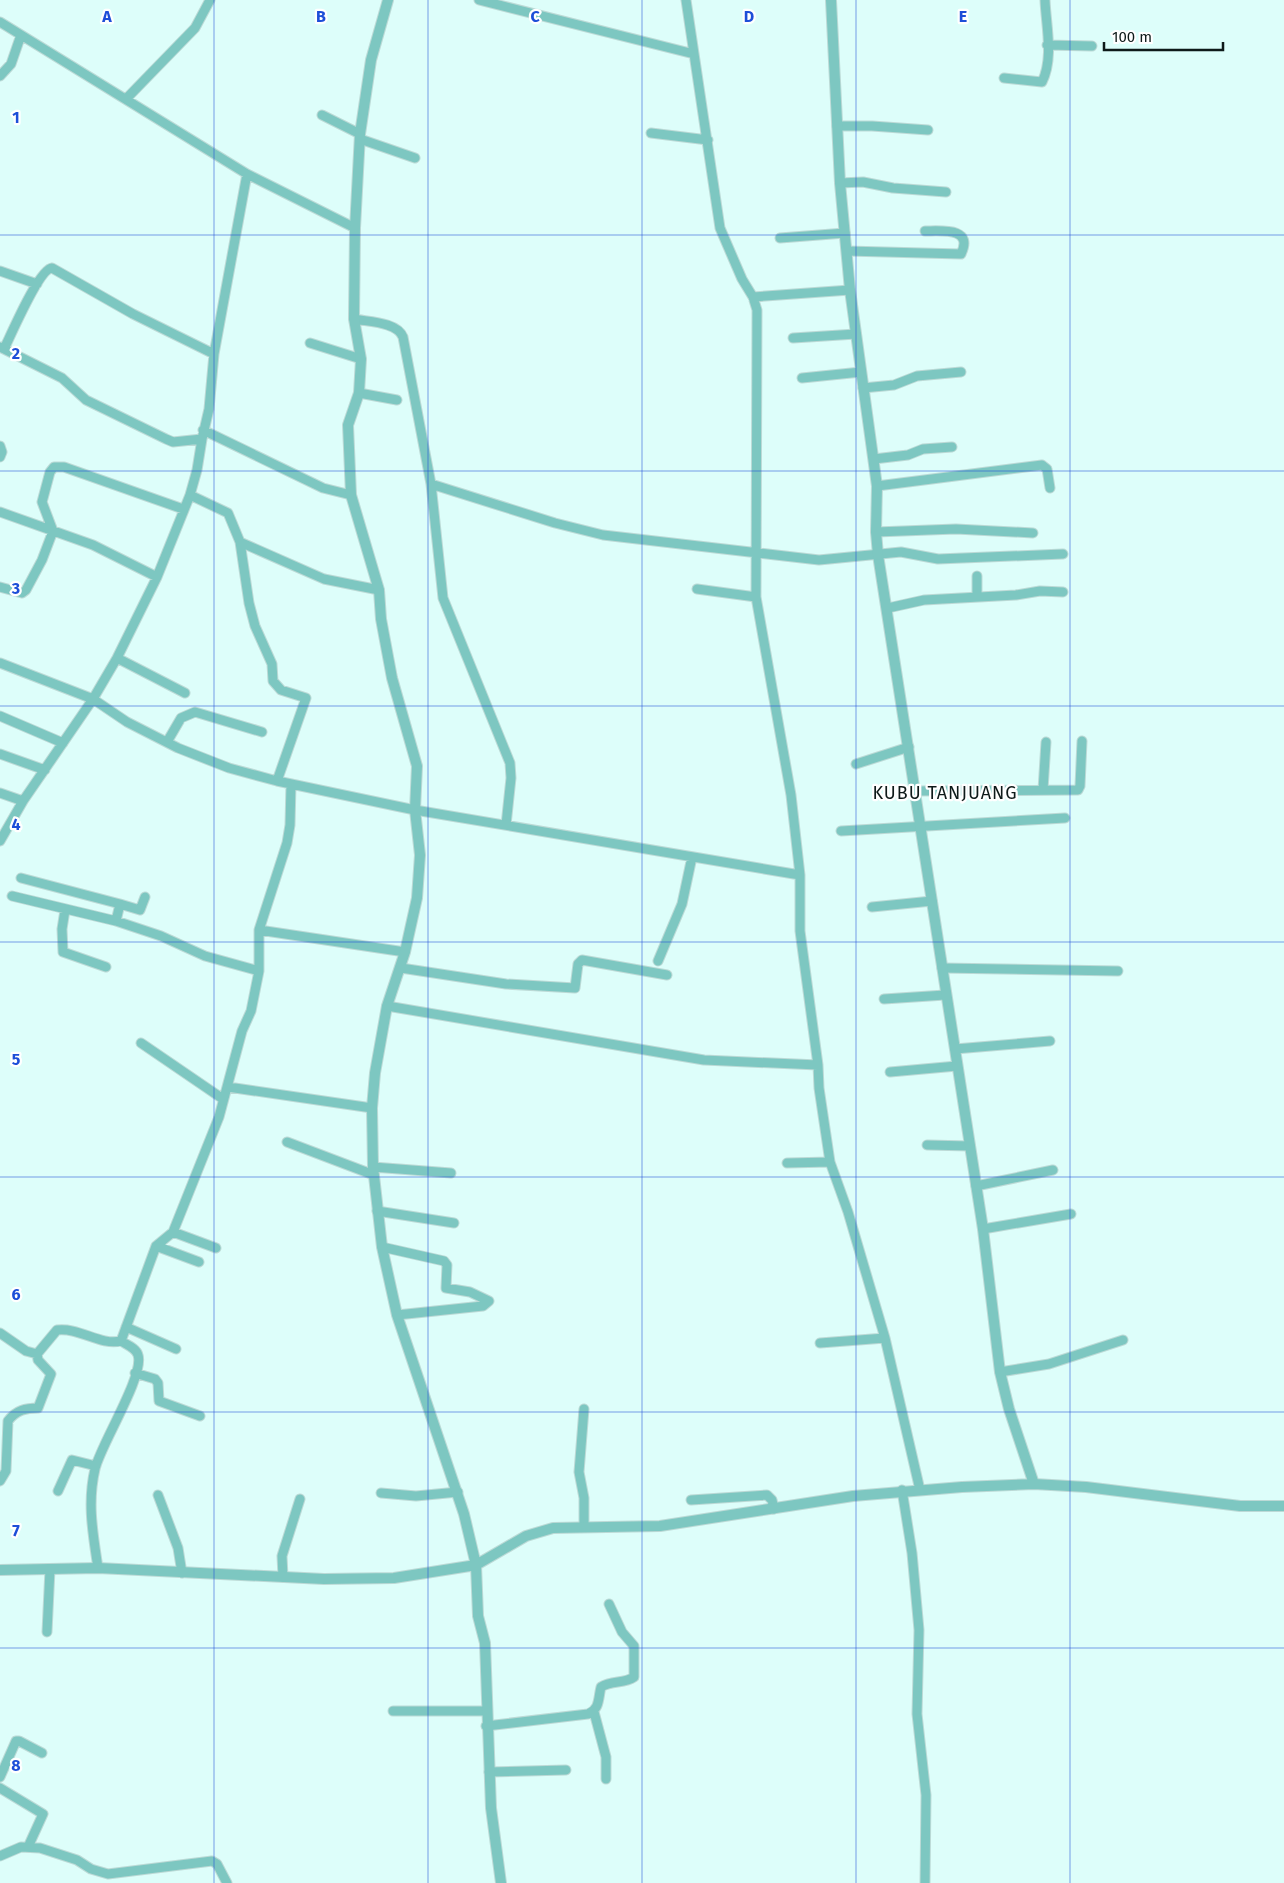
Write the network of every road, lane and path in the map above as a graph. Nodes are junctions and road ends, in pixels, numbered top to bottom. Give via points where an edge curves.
1 (210, 0) edge
2 (388, 0) edge
3 (479, 0) edge
4 (686, 0) edge
5 (831, 0) edge
6 (1045, 0) edge
7 (0, 22) edge
8 (22, 35) junction
9 (1047, 45) junction
10 (1092, 46) dead end
11 (694, 54) junction
12 (0, 76) edge
13 (1004, 78) dead end
14 (126, 99) junction
15 (322, 115) dead end
16 (837, 126) junction
17 (928, 130) dead end
18 (651, 133) dead end
19 (360, 137) junction
20 (708, 140) junction
21 (415, 158) dead end
22 (247, 174) junction
23 (840, 182) junction
24 (946, 192) dead end
25 (355, 228) junction
26 (925, 231) dead end
27 (845, 233) junction
28 (780, 238) dead end
29 (847, 251) junction
30 (0, 271) edge
31 (37, 284) junction
32 (850, 290) junction
33 (754, 297) junction
34 (354, 319) junction
35 (856, 334) junction
36 (793, 338) dead end
37 (310, 343) dead end
38 (2, 348) edge
39 (214, 354) junction
40 (361, 359) junction
41 (861, 372) junction
42 (961, 372) dead end
43 (802, 378) dead end
44 (863, 388) junction
45 (359, 393) junction
46 (396, 400) dead end
47 (203, 434) junction
48 (0, 446) edge
49 (952, 447) dead end
50 (0, 457) edge
51 (874, 459) junction
52 (431, 484) junction
53 (877, 486) junction
54 (1050, 488) dead end
55 (190, 494) junction
56 (351, 495) junction
57 (183, 509) junction
58 (0, 512) edge
59 (53, 531) junction
60 (876, 532) junction
61 (1033, 533) dead end
62 (240, 542) junction
63 (755, 552) junction
64 (1063, 554) dead end
65 (878, 555) junction
66 (977, 576) dead end
67 (157, 577) junction
68 (0, 587) edge
69 (696, 589) dead end
70 (379, 590) junction
71 (1063, 592) dead end
72 (756, 597) junction
73 (978, 597) junction
74 (888, 608) junction
75 (117, 658) junction
76 (0, 662) edge
77 (185, 693) dead end
78 (93, 699) junction
79 (0, 716) edge
80 (262, 732) dead end
81 (1082, 741) dead end
82 (167, 742) junction
83 (1046, 742) dead end
84 (63, 743) junction
85 (909, 747) junction
86 (0, 754) edge
87 (856, 764) dead end
88 (45, 770) junction
89 (277, 781) junction
90 (291, 784) junction
91 (1043, 790) junction
92 (916, 791) junction
93 (0, 792) edge
94 (23, 800) junction
95 (415, 810) junction
96 (1064, 818) dead end
97 (506, 825) junction
98 (921, 826) junction
99 (841, 831) dead end
100 (0, 841) edge
101 (692, 857) junction
102 (800, 875) junction
103 (21, 878) dead end
104 (12, 896) dead end
105 (144, 897) dead end
106 (932, 901) junction
107 (120, 904) junction
108 (872, 907) dead end
109 (65, 910) junction
110 (116, 921) junction
111 (259, 930) junction
112 (405, 952) junction
113 (658, 961) dead end
114 (106, 967) dead end
115 (401, 968) junction
116 (942, 968) junction
117 (259, 970) junction
118 (1118, 971) dead end
119 (667, 975) dead end
120 (945, 995) junction
121 (884, 999) dead end
122 (387, 1006) junction
123 (1050, 1041) dead end
124 (142, 1043) dead end
125 (955, 1049) junction
126 (818, 1064) junction
127 (957, 1066) junction
128 (890, 1072) dead end
129 (228, 1087) junction
130 (223, 1099) junction
131 (372, 1108) junction
132 (287, 1142) dead end
133 (927, 1145) dead end
134 (970, 1146) junction
135 (787, 1162) dead end
136 (830, 1162) junction
137 (1053, 1170) dead end
138 (374, 1171) junction
139 (451, 1173) dead end
140 (976, 1186) junction
141 (377, 1211) junction
142 (1071, 1214) dead end
143 (454, 1223) dead end
144 (983, 1230) junction
145 (173, 1232) junction
146 (156, 1246) junction
147 (382, 1247) junction
148 (216, 1248) dead end
149 (199, 1262) dead end
150 (397, 1315) junction
151 (126, 1327) junction
152 (0, 1333) edge
153 (885, 1338) junction
154 (1123, 1340) dead end
155 (121, 1341) junction
156 (820, 1343) dead end
157 (176, 1349) dead end
158 (37, 1354) junction
159 (1000, 1372) junction
160 (136, 1373) junction
161 (584, 1409) dead end
162 (200, 1416) dead end
163 (96, 1466) junction
164 (0, 1482) edge
165 (1034, 1484) junction
166 (902, 1490) junction
167 (920, 1490) junction
168 (58, 1491) dead end
169 (458, 1492) junction
170 (381, 1493) dead end
171 (158, 1495) dead end
172 (300, 1499) dead end
173 (691, 1500) dead end
174 (1284, 1506) edge
175 (774, 1509) junction
176 (584, 1527) junction
177 (476, 1565) junction
178 (98, 1568) junction
179 (50, 1569) junction
180 (0, 1570) edge
181 (182, 1573) junction
182 (284, 1577) junction
183 (608, 1604) dead end
184 (47, 1632) dead end
185 (393, 1711) dead end
186 (486, 1711) junction
187 (594, 1712) junction
188 (486, 1726) junction
189 (42, 1754) dead end
190 (566, 1770) dead end
191 (489, 1772) junction
192 (0, 1777) edge
193 (606, 1779) dead end
194 (0, 1788) edge
195 (28, 1847) junction
196 (0, 1856) edge
197 (227, 1883) edge
198 (501, 1883) edge
199 (925, 1883) edge

1 - 14 street via 195,28
2 - 19 street via 371,60
3 - 11 street
4 - 11 street
5 - 16 street
6 - 9 street
7 - 8 street
8 - 12 street via 11,64
8 - 14 street
9 - 10 street
9 - 13 street via 1047,71 1042,82
11 - 20 street
14 - 22 street
15 - 19 street
16 - 17 street
16 - 23 street
18 - 20 street
19 - 21 street
19 - 25 street
20 - 33 street via 720,228 742,279
22 - 25 street
22 - 39 street
23 - 24 street
23 - 27 street
25 - 34 street
26 - 29 street via 956,232 962,238 964,247 961,254
27 - 28 street
27 - 29 street
29 - 32 street
30 - 31 street
31 - 38 street
31 - 39 street via 45,271 52,268 133,314
32 - 33 street
32 - 35 street
33 - 63 street via 757,310
34 - 40 street
34 - 52 street via 401,331
35 - 36 street
35 - 41 street
37 - 40 street
38 - 47 street via 62,378 86,400 173,442
39 - 47 street via 209,409
40 - 45 street
41 - 43 street
41 - 44 street
42 - 44 street via 917,376 894,385
44 - 51 street
45 - 46 street
45 - 56 street via 348,425
47 - 55 street
47 - 56 street via 323,488
48 - 50 street
49 - 51 street
51 - 53 street
52 - 63 street via 603,535
52 - 97 street via 443,598 510,763
53 - 54 street via 1042,465 1047,469
53 - 60 street
55 - 57 street
55 - 62 street via 228,513
56 - 70 street
57 - 59 street via 58,466 50,472 42,502
57 - 67 street
58 - 59 street
59 - 67 street via 100,548
59 - 68 street via 26,590 17,592
60 - 61 street via 978,529
60 - 65 street
62 - 70 street via 324,580
62 - 89 street via 249,603 255,626 272,664 274,684 281,690 306,698
63 - 65 street via 819,560
63 - 72 street
64 - 65 street via 938,559 901,552
65 - 74 street
66 - 73 street
67 - 75 street
69 - 72 street
70 - 95 street via 392,678 417,766
71 - 73 street
72 - 102 street via 791,795
73 - 74 street via 924,600
74 - 85 street
75 - 77 street
75 - 78 street
76 - 78 street
78 - 82 street via 127,722
78 - 84 street
79 - 84 street
80 - 82 street via 195,712 181,718
81 - 91 street via 1078,790
82 - 89 street via 229,768
83 - 91 street
84 - 88 street
85 - 87 street
85 - 92 street
86 - 88 street
88 - 94 street
89 - 90 street
90 - 95 street
90 - 111 street via 287,843
91 - 92 street
92 - 98 street
93 - 94 street
94 - 100 street
95 - 97 street
95 - 112 street via 419,864 417,898
96 - 98 street
97 - 101 street
98 - 99 street
98 - 106 street
101 - 102 street
101 - 113 street via 682,904
102 - 126 street via 800,931
103 - 107 street
104 - 109 street
105 - 107 street via 140,910
106 - 108 street
106 - 116 street
107 - 110 street
109 - 110 street
109 - 114 street via 62,952
110 - 117 street via 161,936 205,956
111 - 112 street
111 - 117 street
112 - 115 street
115 - 119 street via 506,984 558,988 575,988 578,964 582,960
115 - 122 street
116 - 118 street
116 - 120 street
117 - 129 street via 251,1012 242,1031
120 - 121 street
120 - 125 street
122 - 126 street via 704,1060
122 - 131 street
123 - 125 street
124 - 130 street
125 - 127 street
126 - 136 street
127 - 128 street
127 - 134 street
129 - 130 street
129 - 131 street
130 - 145 street via 219,1117
131 - 138 street
132 - 138 street
133 - 134 street
134 - 140 street
135 - 136 street
136 - 153 street
137 - 140 street
138 - 139 street
138 - 141 street
140 - 144 street
141 - 143 street
141 - 147 street
142 - 144 street
144 - 159 street
145 - 146 street
145 - 148 street
146 - 149 street
146 - 151 street
147 - 150 street
147 - 150 street via 444,1261 447,1265 446,1288 466,1291 489,1301 483,1306
150 - 169 street
151 - 155 street
151 - 157 street
152 - 158 street via 26,1351
153 - 156 street
153 - 167 street
154 - 159 street via 1049,1364
155 - 158 street via 113,1343 72,1330 57,1330
155 - 160 street via 139,1356
158 - 164 street via 50,1374 38,1408 27,1408 13,1414 8,1421 6,1471
159 - 165 street
160 - 162 street via 155,1379 160,1401
160 - 163 street
161 - 176 street via 578,1472 584,1498
163 - 168 street via 76,1460 70,1462
163 - 178 street via 90,1510
165 - 167 street
165 - 174 street via 1240,1506
166 - 167 street
166 - 175 street
166 - 199 street via 919,1630 916,1714 926,1794
169 - 170 street via 416,1496
169 - 177 street
171 - 181 street via 178,1548
172 - 182 street via 282,1556
173 - 175 street via 767,1495
175 - 176 street via 660,1526
176 - 177 street via 540,1531
177 - 182 street via 394,1578
177 - 186 street via 478,1616 485,1643
178 - 179 street
178 - 181 street
179 - 180 street
179 - 184 street
181 - 182 street
183 - 187 street via 622,1632 634,1646 634,1677 627,1682 601,1687
185 - 186 street
186 - 188 street
187 - 188 street
187 - 193 street via 606,1757
188 - 191 street
189 - 192 street via 16,1741
190 - 191 street
191 - 198 street
194 - 195 street via 43,1814
195 - 196 street via 13,1849
195 - 197 street via 47,1849 108,1874 212,1861

